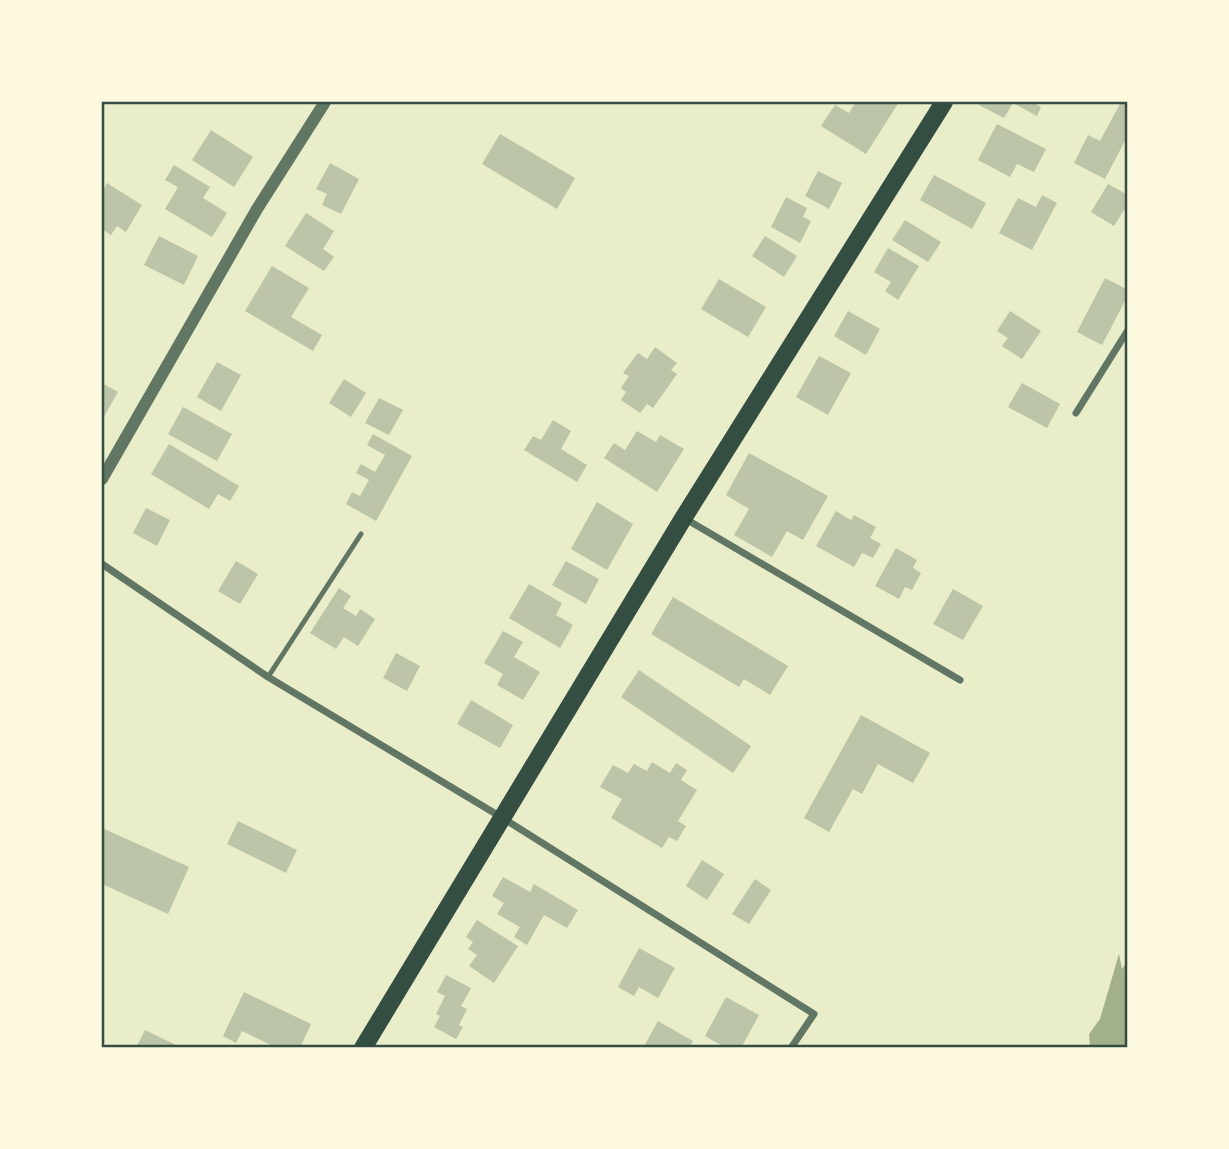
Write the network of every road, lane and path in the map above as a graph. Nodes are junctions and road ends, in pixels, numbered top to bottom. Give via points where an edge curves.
1 (325, 102) edge
2 (944, 102) edge
3 (1128, 330) edge
4 (1076, 413) dead end
5 (102, 479) edge
6 (684, 517) junction
7 (362, 534) dead end
8 (102, 564) edge
9 (268, 677) junction
10 (960, 680) dead end
11 (501, 817) junction
12 (363, 1048) edge
13 (791, 1048) edge

1 - 5 street via 257,209
2 - 6 main road
3 - 4 street
6 - 10 street
6 - 11 main road
7 - 9 lane
8 - 9 street
9 - 11 street
11 - 12 main road
11 - 13 street via 814,1014

